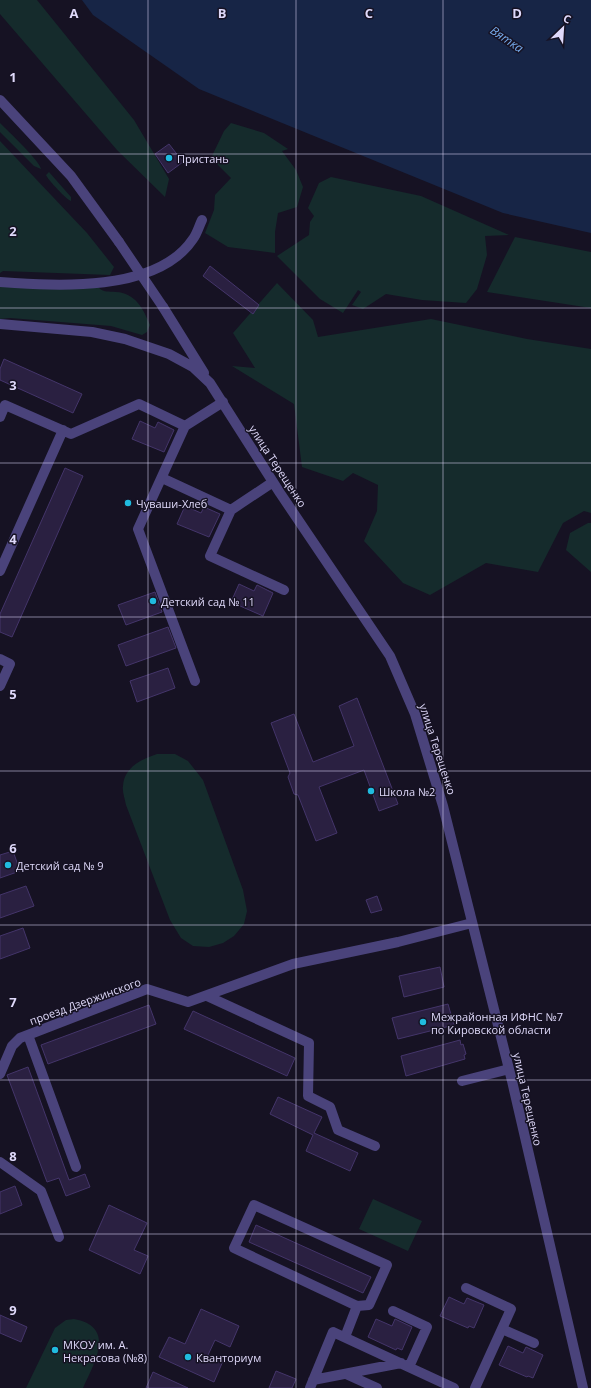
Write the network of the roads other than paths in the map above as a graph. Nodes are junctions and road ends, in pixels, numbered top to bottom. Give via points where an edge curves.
1 (0, 100) edge
2 (202, 220) dead end
3 (0, 282) edge
4 (0, 324) edge
5 (210, 383) junction
6 (223, 402) junction
7 (0, 417) edge
8 (186, 426) junction
9 (63, 430) junction
10 (162, 478) junction
11 (273, 482) junction
12 (231, 510) junction
13 (0, 571) edge
14 (284, 590) dead end
15 (5, 662) edge
16 (195, 681) dead end
17 (0, 686) edge
18 (472, 923) junction
19 (207, 996) junction
20 (28, 1035) junction
21 (509, 1069) junction
22 (0, 1074) edge
23 (462, 1081) dead end
24 (375, 1146) dead end
25 (0, 1162) edge
26 (76, 1167) dead end
27 (59, 1236) dead end
28 (466, 1288) dead end
29 (358, 1306) junction
30 (392, 1312) dead end
31 (502, 1329) junction
32 (345, 1337) junction
33 (534, 1343) dead end
34 (405, 1365) junction
35 (346, 1374) junction
36 (312, 1384) edge
37 (377, 1388) edge
38 (454, 1388) edge
39 (475, 1388) edge
40 (582, 1388) edge

1 - 5 street, bridge via 71,176 163,307
2 - 3 street via 193,239 172,260 129,279 83,285
4 - 5 street, улица Терещенко via 92,332 125,339 182,360
5 - 6 street, улица Терещенко
6 - 8 street
6 - 11 street, улица Терещенко
7 - 9 street via 5,405
8 - 9 street via 139,404 71,434
8 - 10 street
9 - 13 street
10 - 12 street
10 - 16 street via 138,529
11 - 12 street
11 - 18 street, улица Терещенко via 383,645 397,670 422,737 443,806
12 - 14 street via 210,556
15 - 17 street
18 - 19 street, проезд Дзержинского via 293,964
18 - 21 street, улица Терещенко
19 - 20 street, проезд Дзержинского via 188,1002 147,989
19 - 24 street via 309,1043 308,1096 330,1107 338,1130
20 - 22 street, проезд Дзержинского via 20,1038 12,1046
20 - 26 street
21 - 23 street
21 - 40 street, улица Терещенко
25 - 27 street via 42,1191
28 - 31 street via 511,1309
29 - 29 street via 369,1305 387,1265 254,1205 234,1248
29 - 32 street
30 - 34 street via 427,1327
31 - 33 street
31 - 39 street
32 - 34 street
32 - 36 street via 333,1332
34 - 35 street
34 - 38 street
35 - 36 street
35 - 37 street

